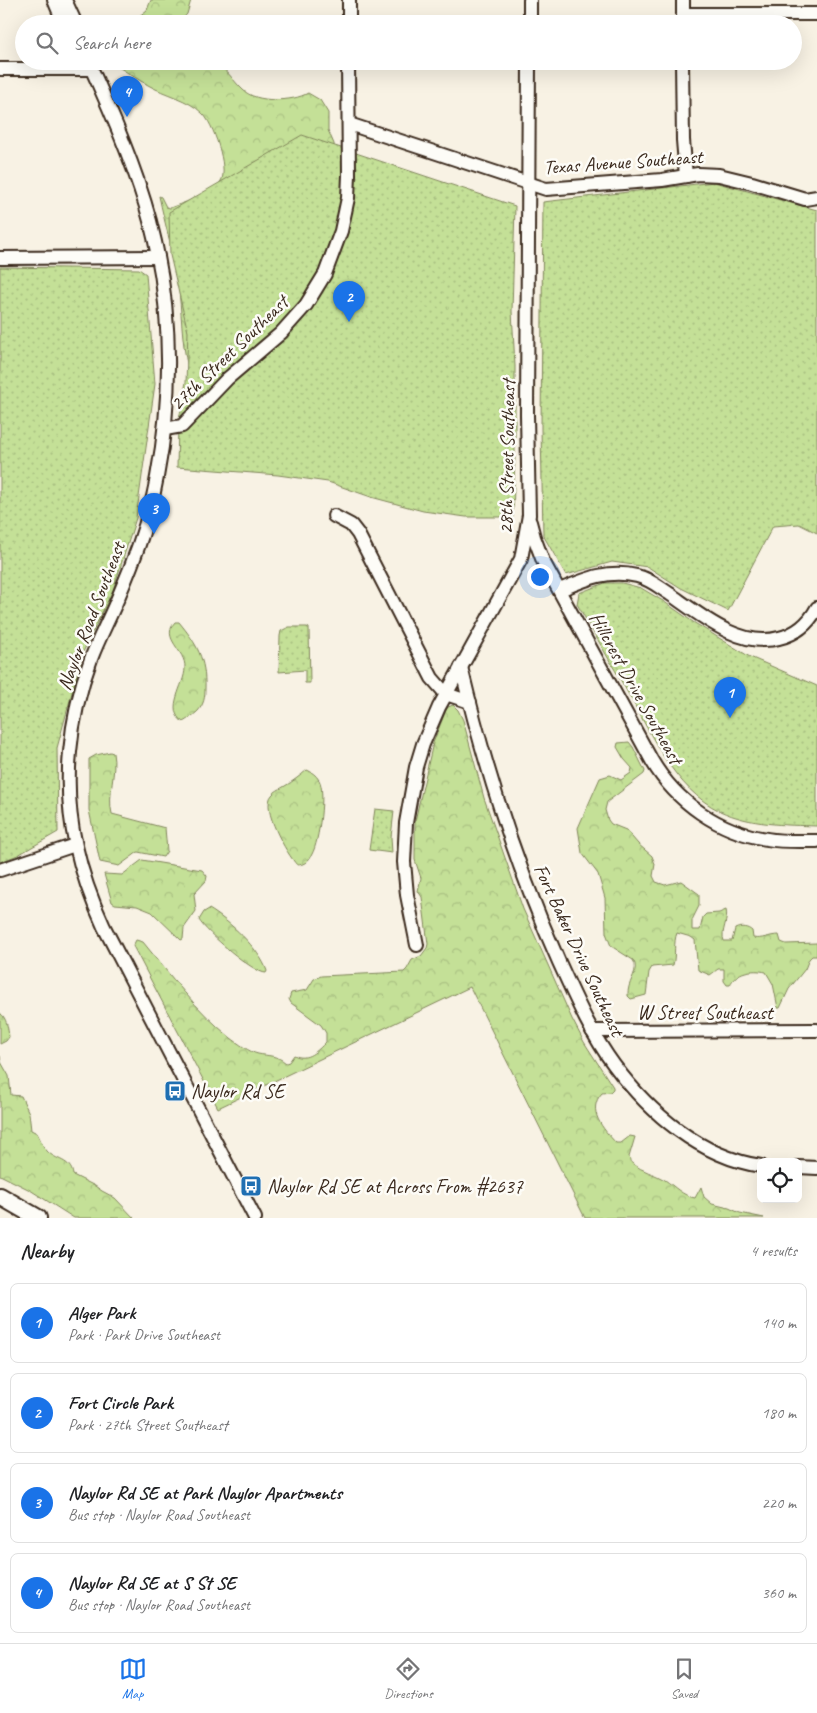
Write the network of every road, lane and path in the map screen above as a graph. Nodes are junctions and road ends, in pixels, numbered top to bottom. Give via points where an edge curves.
1 (54, 0) edge
2 (65, 0) edge
3 (349, 0) edge
4 (530, 0) edge
5 (683, 0) edge
6 (817, 14) edge
7 (60, 15) edge
8 (72, 15) edge
9 (349, 15) edge
10 (530, 15) edge
11 (683, 15) edge
12 (790, 15) edge
13 (15, 68) edge
14 (0, 69) edge
15 (91, 70) edge
16 (348, 70) edge
17 (529, 70) edge
18 (682, 70) edge
19 (349, 124) junction
20 (686, 176) junction
21 (528, 184) junction
22 (817, 197) edge
23 (158, 257) junction
24 (0, 258) edge
25 (164, 429) junction
26 (529, 515) junction
27 (334, 516) dead end
28 (543, 561) junction
29 (515, 572) junction
30 (560, 590) junction
31 (817, 608) edge
32 (461, 667) junction
33 (446, 694) junction
34 (470, 702) junction
35 (817, 841) edge
36 (75, 845) junction
37 (0, 870) edge
38 (417, 945) dead end
39 (817, 1030) edge
40 (592, 1031) junction
41 (757, 1165) edge
42 (802, 1168) edge
43 (817, 1168) edge
44 (0, 1196) edge
45 (38, 1218) edge
46 (255, 1218) edge

1 - 7 street
2 - 8 street
3 - 9 street
4 - 10 street
5 - 11 street
6 - 12 street
13 - 14 street
15 - 23 street, Naylor Road Southeast via 136,177
16 - 19 street, 27th Street Southeast
17 - 21 street, 28th Street Southeast
18 - 20 street
19 - 21 street, Texas Avenue Southeast
19 - 25 street, 27th Street Southeast via 350,175 346,209 334,253 316,290 288,326 227,379 182,426
20 - 21 street, Texas Avenue Southeast via 546,189
20 - 22 street, Texas Avenue Southeast via 719,175 805,199
21 - 26 street, 28th Street Southeast
23 - 24 street
23 - 25 street, Naylor Road Southeast via 168,343
25 - 36 street, Naylor Road Southeast via 157,478 142,535 90,660 76,710 69,776
26 - 28 street, Hillcrest Drive Southeast
26 - 29 street, 28th Street Southeast via 521,559
27 - 33 street via 351,525 358,534 432,678
28 - 29 street via 526,560
28 - 30 street, Hillcrest Drive Southeast
29 - 32 street, 28th Street Southeast
30 - 31 street via 603,574 636,576 652,582 730,632 762,641 795,631
30 - 35 street, Hillcrest Drive Southeast via 652,761 677,793 710,818 742,833 776,840
32 - 33 street, 28th Street Southeast
32 - 34 street, Fort Baker Drive Southeast
33 - 34 street
33 - 38 street, 28th Street Southeast via 423,744 406,823 405,882
34 - 40 street, Fort Baker Drive Southeast via 494,790 519,864 552,946
36 - 37 street
36 - 46 street, Naylor Road Southeast via 104,927
39 - 40 street, W Street Southeast
40 - 41 street, Fort Baker Drive Southeast via 628,1083 676,1128 720,1154
42 - 43 street
44 - 45 main road

